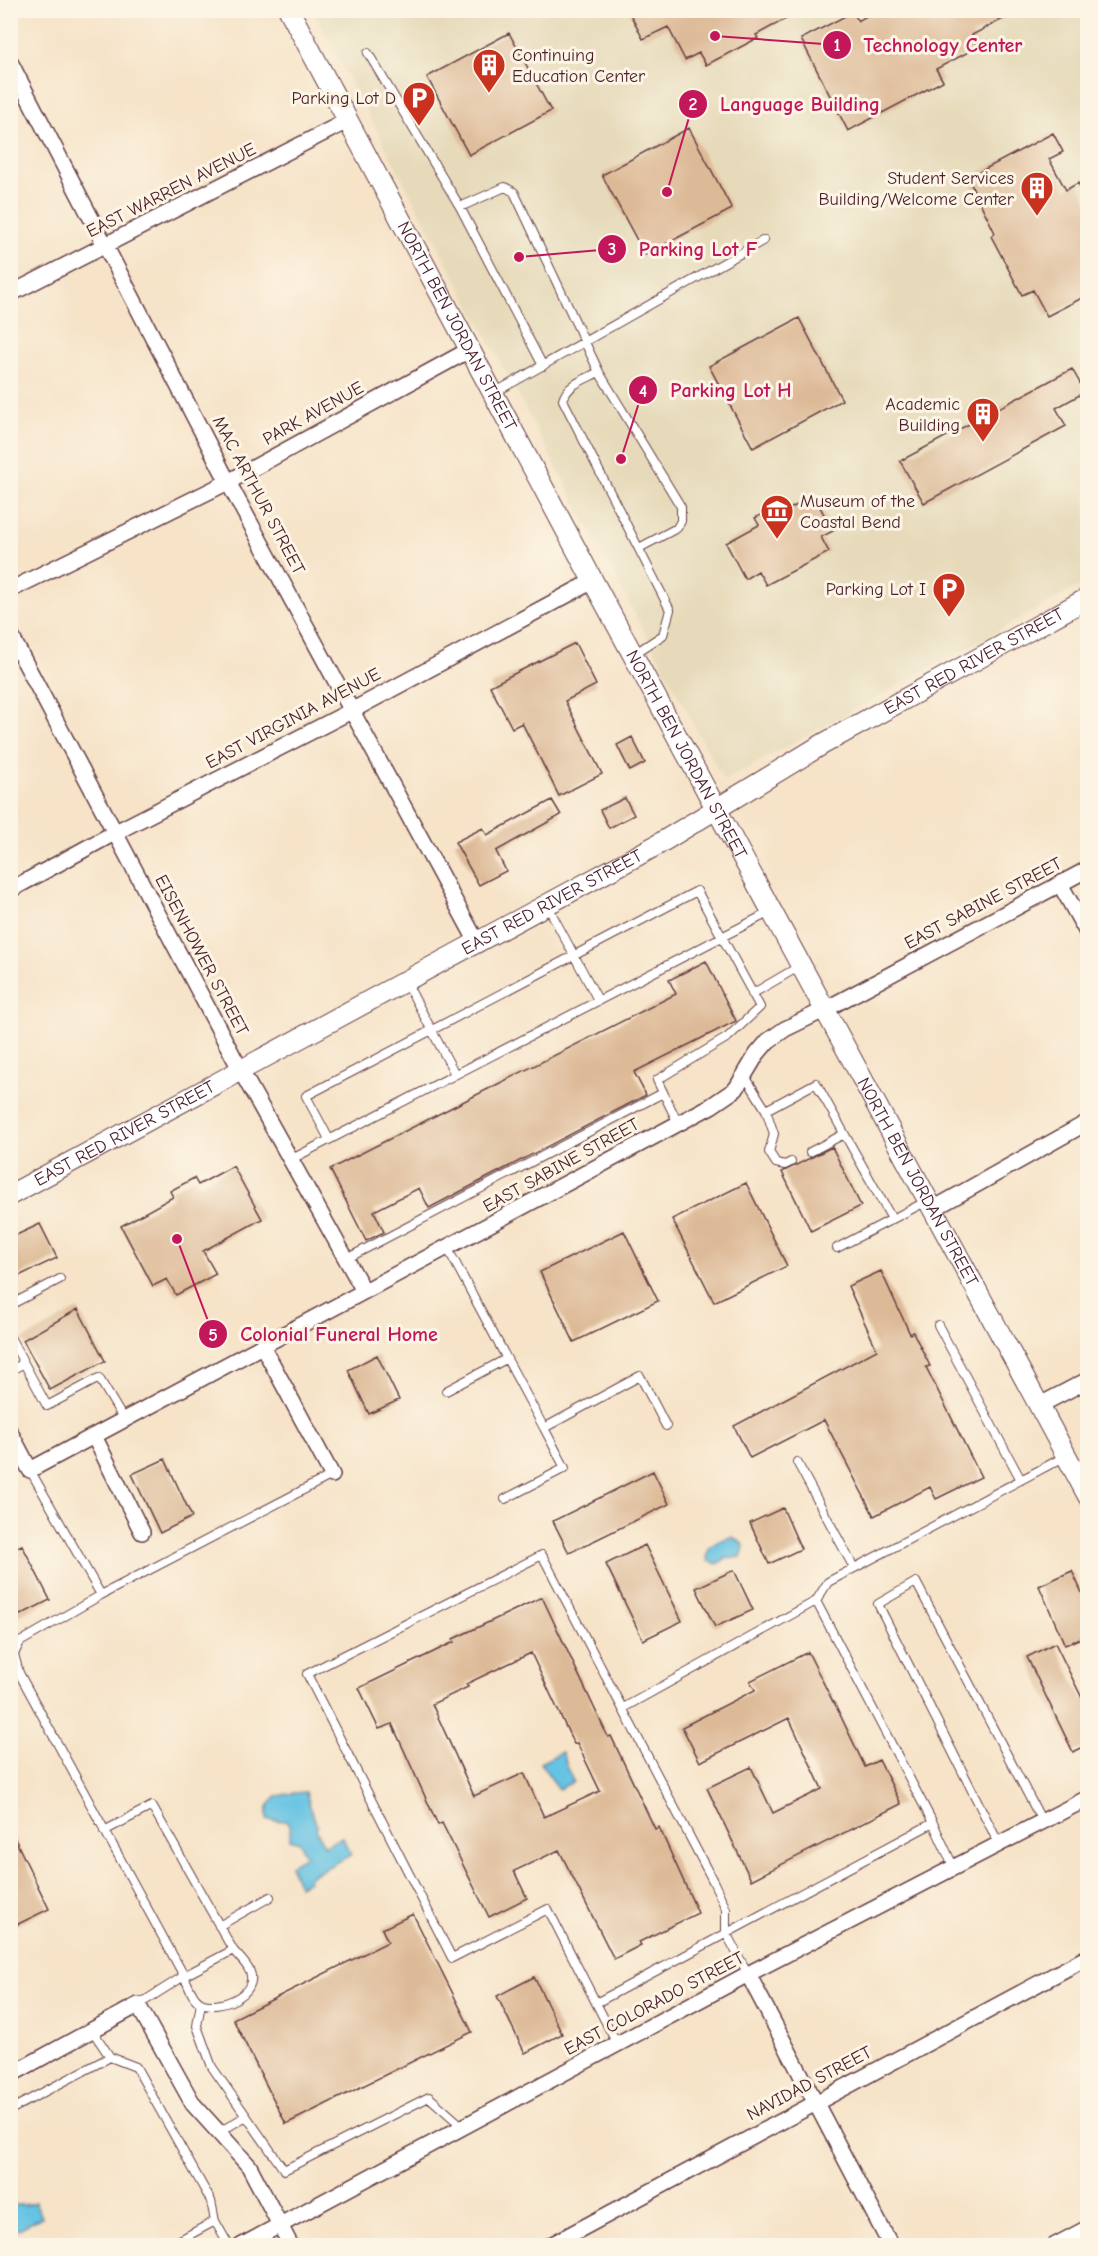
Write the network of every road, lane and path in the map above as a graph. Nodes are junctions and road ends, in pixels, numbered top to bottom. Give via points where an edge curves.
1 (289, 10) edge
2 (368, 53) dead end
3 (10, 62) edge
4 (348, 120) junction
5 (460, 207) junction
6 (764, 240) dead end
7 (105, 245) junction
8 (10, 294) edge
9 (586, 342) junction
10 (471, 349) junction
11 (543, 366) junction
12 (599, 372) junction
13 (494, 393) junction
14 (228, 482) junction
15 (639, 548) junction
16 (593, 581) junction
17 (10, 590) edge
18 (1088, 598) edge
19 (10, 634) edge
20 (633, 654) junction
21 (353, 710) junction
22 (716, 807) junction
23 (116, 832) junction
24 (1088, 869) edge
25 (1060, 884) junction
26 (10, 890) edge
27 (547, 905) junction
28 (772, 911) junction
29 (1088, 934) edge
30 (721, 937) junction
31 (478, 944) junction
32 (575, 955) junction
33 (801, 966) junction
34 (406, 982) junction
35 (752, 994) junction
36 (598, 1000) junction
37 (824, 1010) junction
38 (432, 1029) junction
39 (241, 1071) junction
40 (454, 1074) junction
41 (745, 1076) junction
42 (663, 1093) junction
43 (766, 1110) junction
44 (1088, 1122) edge
45 (678, 1123) junction
46 (844, 1134) junction
47 (329, 1139) junction
48 (810, 1152) dead end
49 (290, 1160) junction
50 (791, 1162) dead end
51 (10, 1195) edge
52 (930, 1204) junction
53 (892, 1219) junction
54 (837, 1248) dead end
55 (448, 1249) junction
56 (346, 1260) junction
57 (60, 1279) dead end
58 (364, 1291) junction
59 (10, 1305) edge
60 (938, 1324) dead end
61 (10, 1337) edge
62 (262, 1345) junction
63 (506, 1359) junction
64 (24, 1363) junction
65 (10, 1371) edge
66 (1088, 1380) edge
67 (446, 1391) dead end
68 (1038, 1406) junction
69 (124, 1420) junction
70 (666, 1426) dead end
71 (544, 1428) junction
72 (10, 1432) edge
73 (94, 1436) junction
74 (1066, 1456) junction
75 (797, 1462) dead end
76 (30, 1470) junction
77 (332, 1475) joint
78 (1021, 1480) junction
79 (1088, 1496) edge
80 (505, 1499) dead end
81 (142, 1532) dead end
82 (854, 1568) junction
83 (101, 1595) junction
84 (816, 1601) junction
85 (623, 1708) junction
86 (1088, 1798) edge
87 (1042, 1821) junction
88 (933, 1823) junction
89 (104, 1831) junction
90 (999, 1844) junction
91 (954, 1868) junction
92 (270, 1897) dead end
93 (219, 1926) junction
94 (726, 1933) junction
95 (233, 1950) junction
96 (1088, 1957) edge
97 (748, 1974) junction
98 (184, 1976) junction
99 (201, 2003) junction
100 (596, 2003) junction
101 (138, 2006) junction
102 (92, 2030) junction
103 (617, 2044) junction
104 (110, 2057) junction
105 (10, 2076) edge
106 (816, 2101) junction
107 (10, 2110) edge
108 (246, 2116) junction
109 (463, 2127) junction
110 (218, 2133) junction
111 (215, 2221) junction
112 (280, 2224) junction
113 (1088, 2228) edge
114 (169, 2246) edge
115 (229, 2246) edge
116 (241, 2246) edge
117 (291, 2246) edge
118 (549, 2246) edge
119 (891, 2246) edge
120 (1054, 2246) edge

1 - 4 street, NORTH BEN JORDAN STREET
2 - 5 lane
3 - 7 street, MAC ARTHUR STREET
4 - 7 street, EAST WARREN AVENUE
4 - 10 street, NORTH BEN JORDAN STREET
5 - 9 lane via 505,187 514,192
5 - 11 lane
6 - 9 lane
7 - 8 street, EAST WARREN AVENUE
7 - 14 street, MAC ARTHUR STREET
9 - 11 lane
9 - 12 lane
10 - 13 street, NORTH BEN JORDAN STREET
10 - 14 street, PARK AVENUE
11 - 13 lane
12 - 15 lane via 571,386 563,400
12 - 15 lane via 681,507 677,528
13 - 16 street, NORTH BEN JORDAN STREET
14 - 17 street, PARK AVENUE
14 - 21 street, MAC ARTHUR STREET
15 - 20 lane via 670,610 663,635
16 - 20 street, NORTH BEN JORDAN STREET
16 - 21 street, EAST VIRGINIA AVENUE
18 - 22 street, EAST RED RIVER STREET
19 - 23 street, EISENHOWER STREET
20 - 22 street, NORTH BEN JORDAN STREET
21 - 23 street, EAST VIRGINIA AVENUE
21 - 31 street, MAC ARTHUR STREET
22 - 27 street, EAST RED RIVER STREET via 657,845
22 - 28 street, NORTH BEN JORDAN STREET
23 - 26 street, EAST VIRGINIA AVENUE
23 - 39 street, EISENHOWER STREET
24 - 25 street, EAST SABINE STREET
25 - 29 street
25 - 37 street, EAST SABINE STREET
27 - 31 street, EAST RED RIVER STREET
27 - 32 lane
28 - 30 lane
28 - 33 street, NORTH BEN JORDAN STREET
30 - 32 lane via 697,891
30 - 35 lane
30 - 36 lane
31 - 34 street, EAST RED RIVER STREET
32 - 36 lane
32 - 38 lane
33 - 35 lane
33 - 37 street, NORTH BEN JORDAN STREET
34 - 38 lane
34 - 39 street, EAST RED RIVER STREET
35 - 42 lane via 760,1007 728,1037 657,1080
36 - 40 lane
37 - 41 street, EAST SABINE STREET via 768,1041
37 - 52 street, NORTH BEN JORDAN STREET
38 - 40 lane
38 - 47 lane via 306,1096
39 - 49 street, EISENHOWER STREET
39 - 51 street, EAST RED RIVER STREET
40 - 47 lane
41 - 43 lane
41 - 45 street, EAST SABINE STREET via 736,1089
42 - 45 lane
42 - 56 lane
43 - 46 lane via 816,1083
43 - 50 lane via 774,1134 769,1152 776,1163
44 - 52 street
45 - 55 street, EAST SABINE STREET
46 - 48 lane
46 - 53 lane
47 - 49 lane
49 - 56 street, EISENHOWER STREET
52 - 53 lane
52 - 68 street, NORTH BEN JORDAN STREET
53 - 54 lane
55 - 58 street, EAST SABINE STREET
55 - 63 lane
56 - 58 street, EISENHOWER STREET
57 - 59 lane
58 - 62 street, EAST SABINE STREET
60 - 78 lane
61 - 64 lane
62 - 69 street, EAST SABINE STREET
62 - 77 street
63 - 67 lane
63 - 71 lane
64 - 65 lane
64 - 69 lane via 47,1406 99,1378
66 - 68 street
68 - 74 street, NORTH BEN JORDAN STREET
69 - 73 street, EAST SABINE STREET
70 - 71 lane via 640,1376
71 - 80 lane via 566,1468
72 - 76 street
73 - 76 street, EAST SABINE STREET
73 - 81 street
74 - 78 lane
74 - 79 street, NORTH BEN JORDAN STREET
75 - 82 lane
76 - 83 lane
77 - 83 lane
78 - 82 lane
82 - 84 lane via 828,1582
83 - 89 lane via 20,1642 14,1654 19,1673
84 - 85 lane
84 - 88 lane
85 - 94 lane via 714,1883 726,1910
85 - 100 lane via 542,1555 307,1674 452,1958 548,1909
86 - 87 street, EAST COLORADO STREET
87 - 90 street, EAST COLORADO STREET
87 - 90 lane via 916,1582 878,1604
88 - 91 lane
88 - 94 lane
89 - 93 lane via 152,1806
89 - 98 lane
90 - 91 street, EAST COLORADO STREET
91 - 97 street, EAST COLORADO STREET
92 - 93 lane
93 - 95 lane
94 - 97 lane
94 - 100 lane
95 - 98 lane
95 - 99 lane via 250,1972 250,1984 243,1995 217,2007
96 - 106 street, NAVIDAD STREET
97 - 103 street, EAST COLORADO STREET
97 - 106 street
98 - 99 lane
98 - 101 lane
99 - 108 lane via 197,2026 212,2067
100 - 103 lane
101 - 102 street
101 - 110 street via 193,2104
102 - 104 lane
102 - 105 street
103 - 109 street, EAST COLORADO STREET
104 - 107 lane
104 - 111 lane via 136,2067 211,2201
106 - 118 street, NAVIDAD STREET
106 - 119 street
108 - 109 lane via 284,2170 429,2097
108 - 110 lane
109 - 112 street, EAST COLORADO STREET
110 - 112 street via 249,2166
111 - 114 lane
111 - 115 lane
112 - 116 street, EAST COLORADO STREET
112 - 117 street
113 - 120 street

